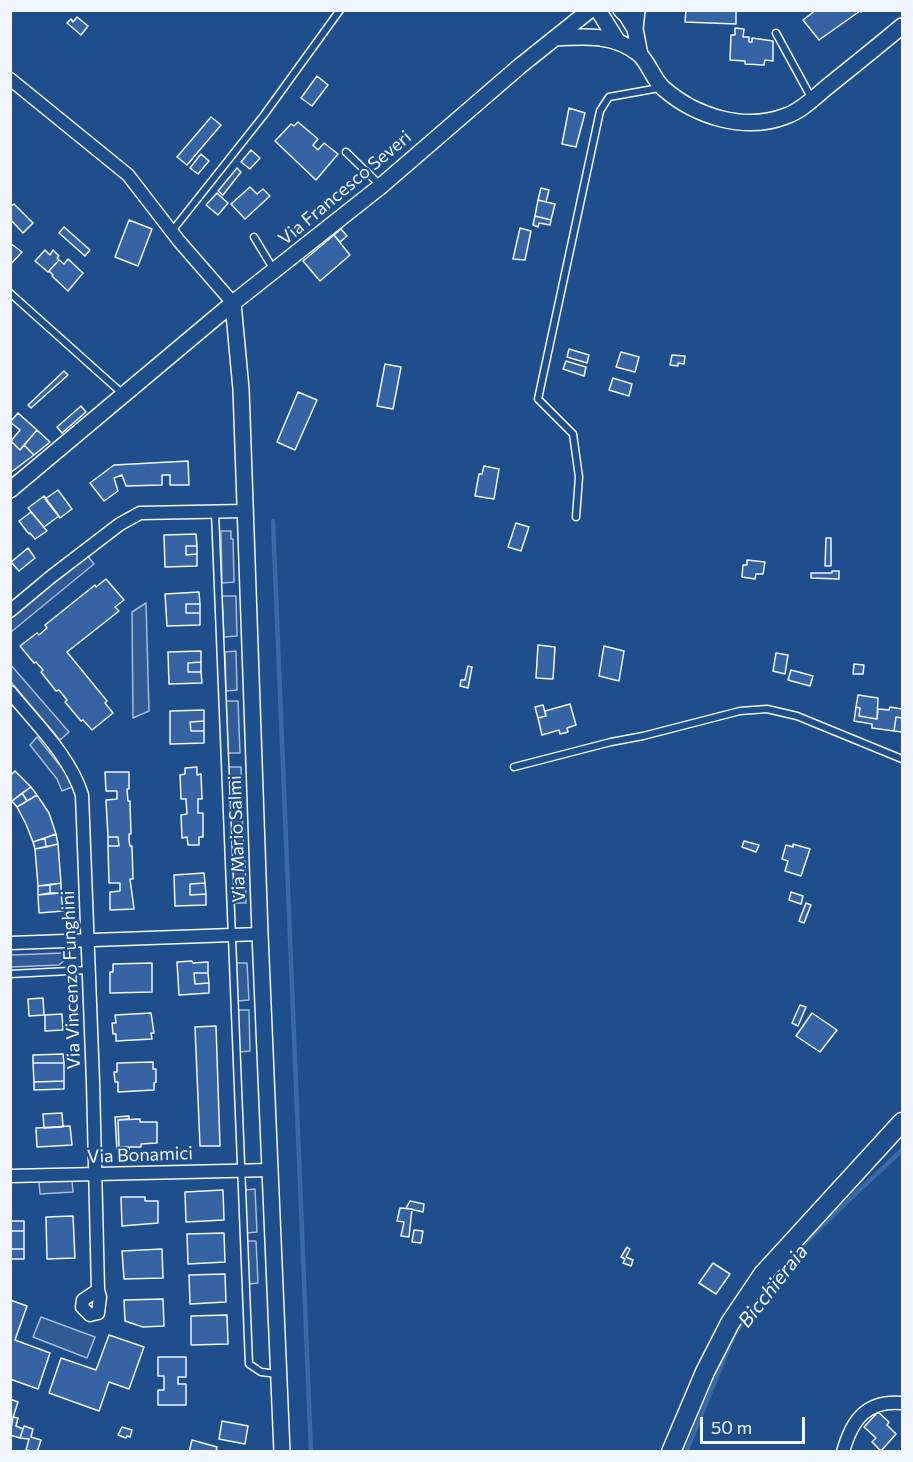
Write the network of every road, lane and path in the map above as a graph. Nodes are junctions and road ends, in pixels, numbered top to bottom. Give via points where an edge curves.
1 (340, 10) edge
2 (590, 10) edge
3 (598, 10) edge
4 (621, 10) edge
5 (637, 10) edge
6 (903, 26) edge
7 (635, 29) junction
8 (776, 33) dead end
9 (555, 38) junction
10 (618, 42) junction
11 (640, 55) junction
12 (10, 79) edge
13 (662, 87) junction
14 (813, 99) junction
15 (346, 152) dead end
16 (381, 186) junction
17 (172, 231) junction
18 (254, 237) dead end
19 (274, 271) junction
20 (10, 293) edge
21 (233, 303) junction
22 (124, 395) junction
23 (10, 490) edge
24 (245, 511) junction
25 (215, 512) junction
26 (576, 517) dead end
27 (10, 611) edge
28 (10, 692) edge
29 (903, 759) edge
30 (514, 767) dead end
31 (260, 934) junction
32 (231, 935) junction
33 (88, 940) junction
34 (10, 943) edge
35 (89, 970) junction
36 (10, 974) edge
37 (903, 1122) edge
38 (240, 1170) junction
39 (270, 1170) junction
40 (96, 1175) junction
41 (10, 1176) edge
42 (98, 1290) dead end
43 (278, 1374) junction
44 (903, 1403) edge
45 (282, 1452) edge
46 (672, 1452) edge
47 (843, 1452) edge

1 - 17 lane via 264,116
2 - 9 street, Via Francesco Severi
3 - 10 street
4 - 7 street
5 - 7 street
6 - 14 street
7 - 11 street
8 - 14 lane
9 - 10 street via 589,36
9 - 16 street, Via Francesco Severi
10 - 11 street
11 - 13 street
12 - 17 street via 128,175
13 - 14 street via 699,112 729,122 763,124 789,116
13 - 26 lane via 609,97 600,111 538,399 573,434 579,477
15 - 16 lane
16 - 19 street, Via Francesco Severi
17 - 21 street
18 - 19 lane
19 - 21 street, Via Francesco Severi
20 - 22 lane
21 - 22 street, Via Francesco Severi
21 - 24 street, Via Mario Salmi via 241,389
22 - 23 street, Via Francesco Severi
24 - 25 street
24 - 31 street, Via Mario Salmi
25 - 27 street via 140,513 120,524
25 - 32 lane, Via Mario Salmi
28 - 33 street, Via Vincenzo Funghini via 64,758 78,782 82,795
29 - 30 lane via 797,716 767,709 740,711
31 - 32 street
31 - 39 street, Via Mario Salmi
32 - 33 street
32 - 38 lane, Via Mario Salmi
33 - 34 street
33 - 35 street, Via Vincenzo Funghini
35 - 36 lane
35 - 40 street, Via Vincenzo Funghini
37 - 46 main road via 763,1274 730,1323
38 - 39 street, Via Bonamici
38 - 40 street, Via Bonamici
38 - 43 lane, Via Mario Salmi via 249,1364 261,1372
39 - 43 street, Via Mario Salmi
40 - 41 street, Via Bonamici
40 - 42 street, Via Vincenzo Funghini
43 - 45 street, Via Mario Salmi
44 - 47 street via 874,1405 857,1420

